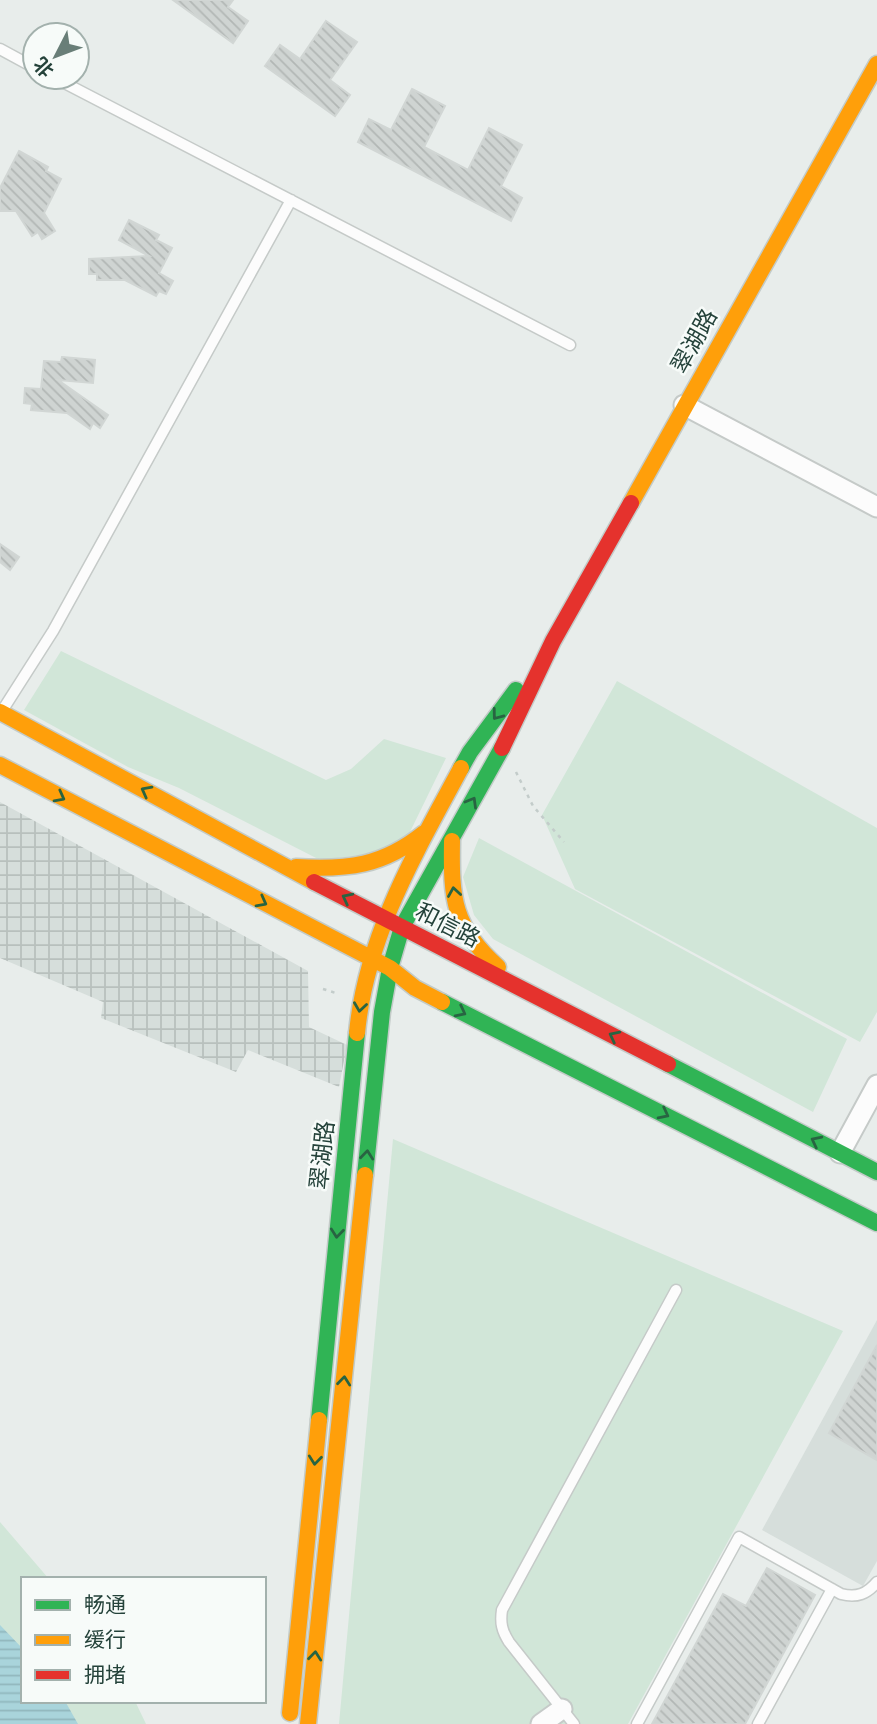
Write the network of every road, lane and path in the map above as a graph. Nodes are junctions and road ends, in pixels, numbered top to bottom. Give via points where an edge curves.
1 (0, 50) edge
2 (21, 61) edge
3 (875, 73) edge
4 (80, 91) edge
5 (291, 200) junction
6 (570, 345) dead end
7 (684, 405) junction
8 (877, 507) edge
9 (553, 641) junction
10 (0, 712) edge
11 (495, 763) junction
12 (0, 765) edge
13 (429, 828) junction
14 (452, 839) junction
15 (564, 842) dead end
16 (284, 866) junction
17 (385, 918) junction
18 (402, 927) junction
19 (370, 959) junction
20 (390, 968) junction
21 (517, 986) junction
22 (877, 1085) edge
23 (840, 1153) junction
24 (877, 1172) edge
25 (877, 1223) edge
26 (676, 1290) dead end
27 (877, 1582) edge
28 (832, 1589) junction
29 (568, 1716) edge
30 (289, 1724) edge
31 (308, 1724) edge
32 (541, 1724) edge
33 (637, 1724) edge
34 (758, 1724) edge

1 - 2 lane
3 - 7 street, 翠湖路
4 - 5 lane
5 - 6 lane
5 - 10 lane via 53,631
7 - 8 street
7 - 9 street, 翠湖路
9 - 11 street, 翠湖路
9 -> 13 street, 翠湖路 via 470,752
16 -> 10 street, 和信路
14 -> 11 street, 翠湖路
11 - 15 path via 517,773 533,806
12 -> 19 street
13 - 16 street via 397,854 375,862 328,870
13 - 17 street, 翠湖路
14 - 18 street, 翠湖路
21 -> 14 street via 472,942 461,921 452,887
17 -> 16 street, 和信路
17 - 18 street, 和信路
17 - 19 street, 翠湖路
18 - 20 street, 翠湖路
18 - 21 street, 和信路
19 - 20 street
19 -> 30 street, 翠湖路 via 360,1000
20 -> 25 street via 415,988
31 -> 20 street, 翠湖路
23 -> 21 street, 和信路
22 - 23 street
23 - 24 street, 和信路
26 - 29 lane via 502,1610 503,1632 509,1642
27 - 28 lane via 870,1591 851,1597
28 - 33 lane via 739,1538
28 - 34 lane
29 - 32 street

